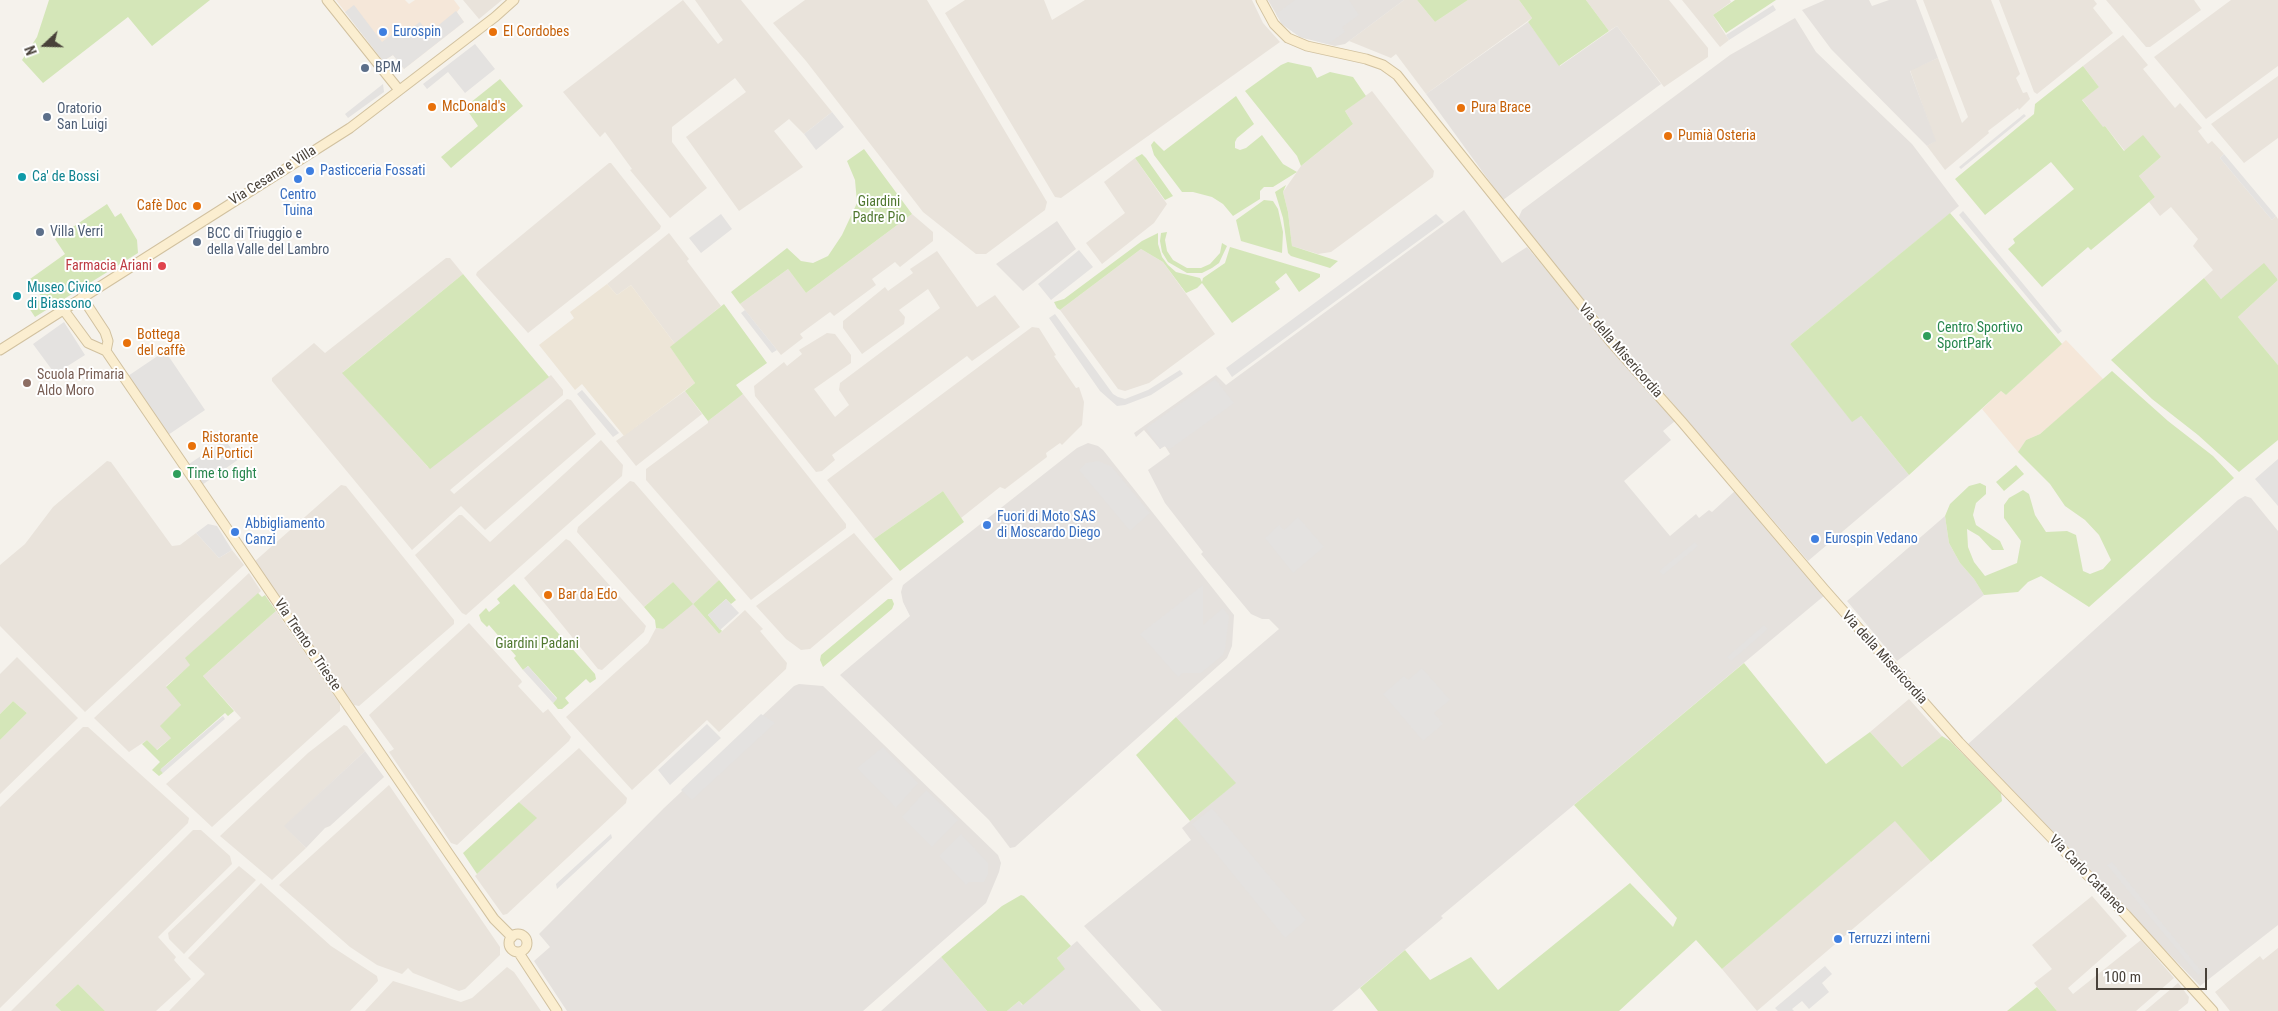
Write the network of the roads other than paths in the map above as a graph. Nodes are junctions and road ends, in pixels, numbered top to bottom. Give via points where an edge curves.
1 (327, 0) edge
2 (514, 0) edge
3 (1261, 0) edge
4 (399, 90) junction
5 (82, 297) junction
6 (63, 309) junction
7 (0, 350) edge
8 (106, 351) junction
9 (1959, 742) joint
10 (512, 937) junction
11 (519, 953) junction
12 (557, 1011) edge
13 (2212, 1011) edge

1 - 4 street
2 - 4 street, Via Cesana e Villa
3 - 9 street, Via della Misericordia via 1274,24 1288,38 1307,46 1366,59 1397,75 1611,342
4 - 5 street, Via Cesana e Villa via 350,128
5 - 6 street, Via Cesana e Villa
5 - 8 street via 105,332 108,341
6 - 7 street, Via Cesana e Villa
6 - 8 street via 88,343
8 - 10 street, Via Trento e Trieste via 451,857 494,919
9 - 13 street, Via Carlo Cattaneo via 2136,926
10 - 11 street, Via Trento e Trieste via 510,947
10 - 11 street, Via Trento e Trieste via 520,934 527,940 527,948
11 - 12 street, Via Trento e Trieste

